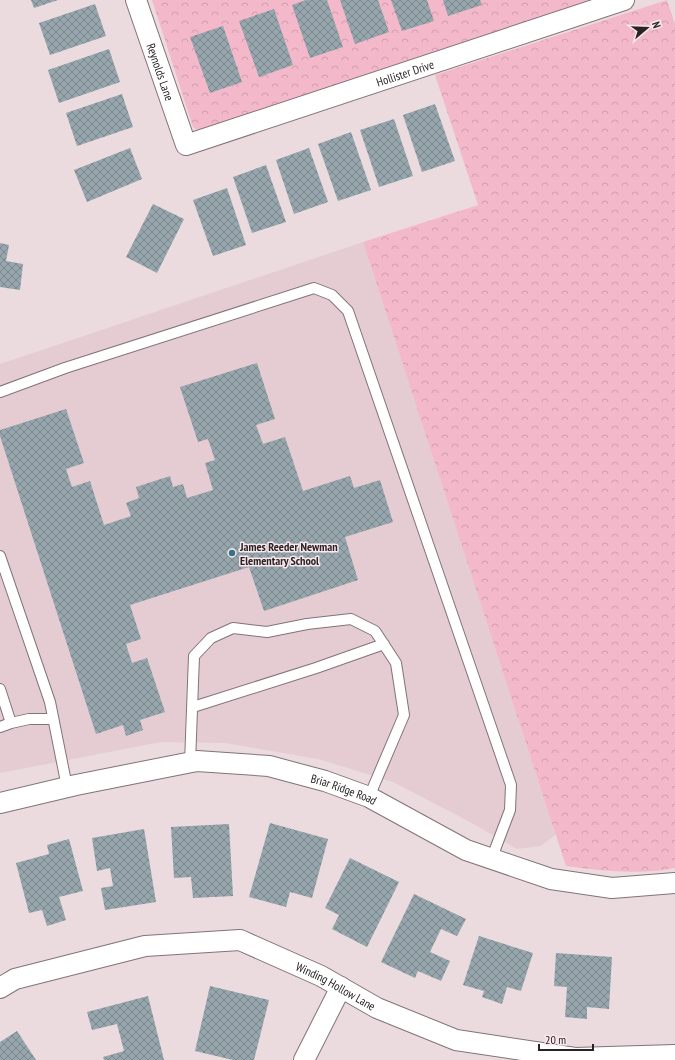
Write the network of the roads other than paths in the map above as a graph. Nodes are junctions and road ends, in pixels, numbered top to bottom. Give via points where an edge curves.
1 (136, 0) edge
2 (624, 0) edge
3 (186, 145) joint
4 (0, 392) edge
5 (0, 556) edge
6 (384, 644) junction
7 (0, 689) edge
8 (192, 707) junction
9 (53, 719) junction
10 (11, 723) junction
11 (0, 727) edge
12 (190, 763) junction
13 (67, 787) junction
14 (369, 798) junction
15 (0, 802) edge
16 (491, 860) junction
17 (675, 883) edge
18 (0, 988) edge
19 (341, 988) junction
20 (675, 1056) edge
21 (596, 1059) edge
22 (304, 1060) edge

1 - 3 street, Reynolds Lane
2 - 3 street, Hollister Drive
4 - 16 lane via 64,368 314,288 332,295 348,311 511,785 510,810
5 - 9 lane via 50,702
6 - 8 lane
6 - 8 lane via 375,631 351,619 267,632 232,628 211,638 194,656
6 - 14 lane via 396,663 404,715
7 - 10 lane
8 - 12 lane
9 - 10 lane via 29,719
9 - 13 lane
10 - 11 lane
12 - 13 street, Briar Ridge Road
12 - 14 street, Briar Ridge Road via 198,761 269,766 325,781
13 - 15 street, Briar Ridge Road
14 - 16 street, Briar Ridge Road via 466,850
16 - 17 street, Briar Ridge Road via 551,880 612,888
18 - 19 street, Winding Hollow Lane via 15,979 144,946 240,940 321,976
19 - 21 street, Winding Hollow Lane via 377,1008 456,1040
19 - 22 street
20 - 21 street, Winding Hollow Lane

